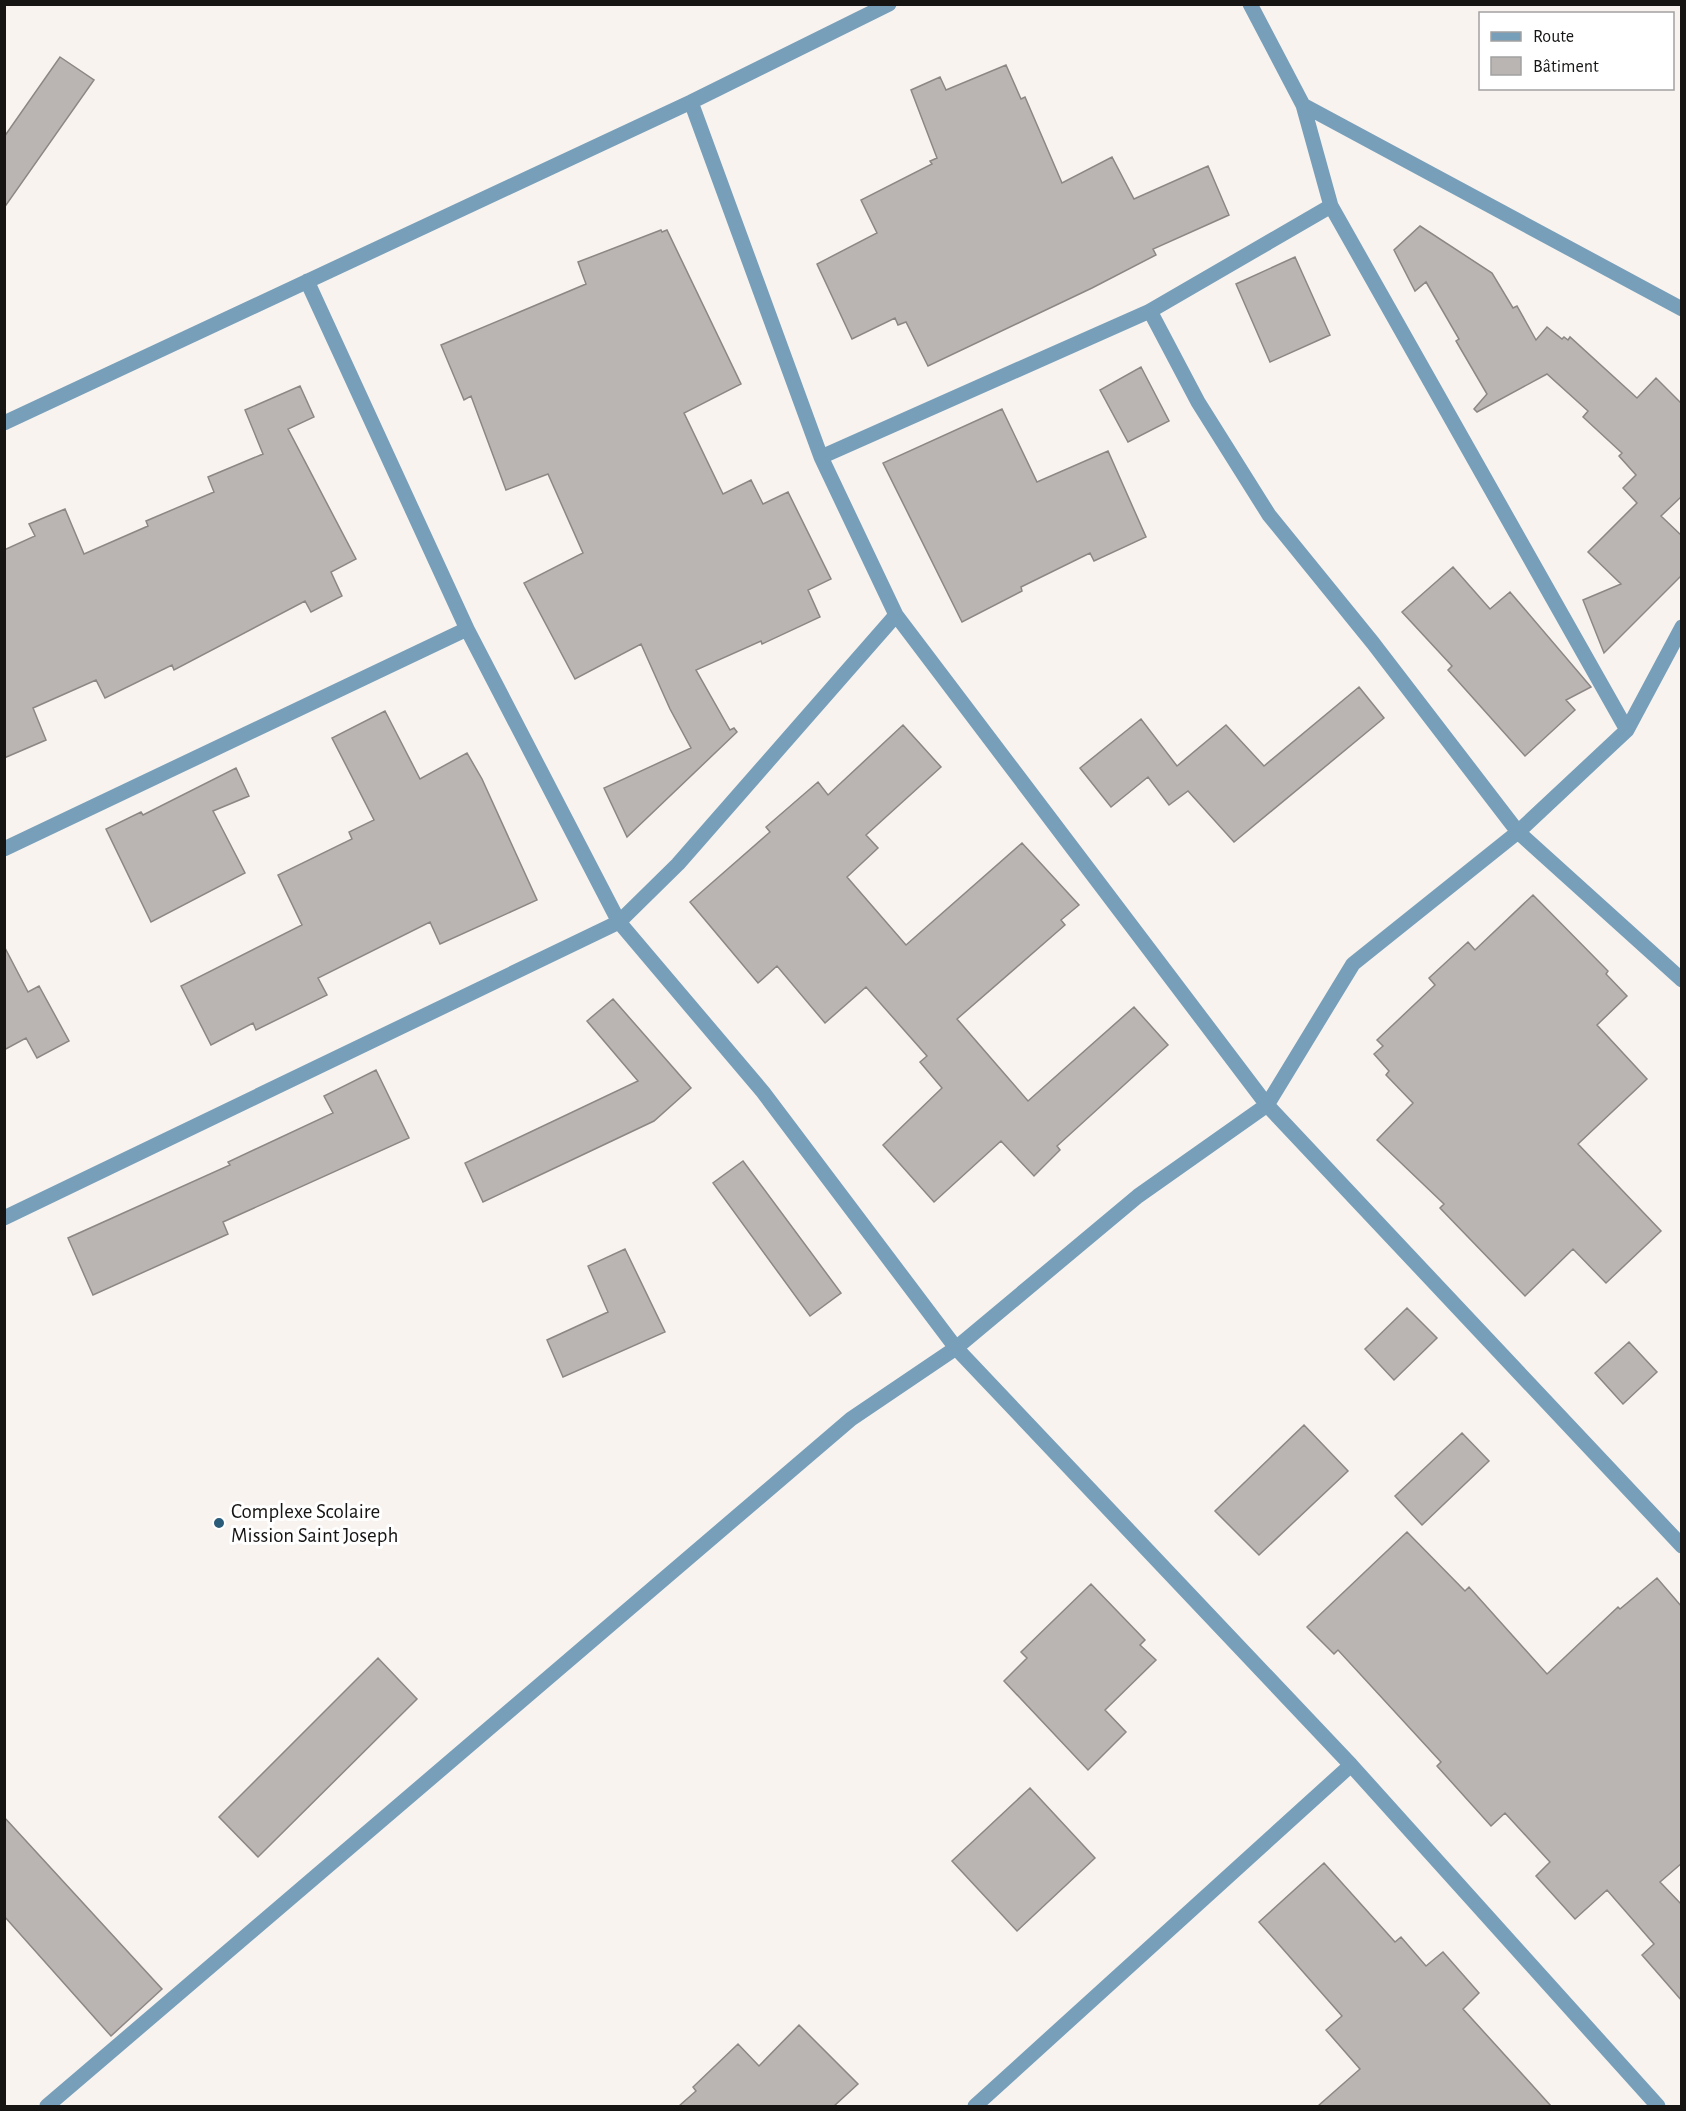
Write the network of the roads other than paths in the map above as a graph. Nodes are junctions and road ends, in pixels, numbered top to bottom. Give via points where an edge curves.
1 (889, 4) edge
2 (1250, 4) edge
3 (692, 102) junction
4 (1303, 105) junction
5 (1331, 206) junction
6 (307, 281) junction
7 (1682, 309) edge
8 (1150, 310) junction
9 (4, 423) edge
10 (820, 457) junction
11 (896, 615) junction
12 (1682, 627) edge
13 (467, 629) junction
14 (1627, 730) junction
15 (1518, 832) junction
16 (4, 849) edge
17 (619, 922) junction
18 (1682, 980) edge
19 (1268, 1105) junction
20 (4, 1218) edge
21 (956, 1348) junction
22 (1682, 1546) edge
23 (1351, 1765) junction
24 (47, 2106) edge
25 (975, 2106) edge
26 (1658, 2106) edge

1 - 3 street
2 - 4 street
3 - 6 street
3 - 10 street
4 - 5 street
4 - 7 street
5 - 8 street
5 - 14 street
6 - 9 street
6 - 13 street
8 - 10 street
8 - 15 street via 1198,402 1269,515
10 - 11 street
11 - 17 street via 678,864
11 - 19 street
12 - 14 street
13 - 16 street
13 - 17 street
14 - 15 street
15 - 18 street
15 - 19 street via 1353,964
17 - 20 street
17 - 21 street via 763,1092
19 - 21 street via 1138,1196
19 - 22 street
21 - 23 street
21 - 24 street via 851,1419
23 - 25 street
23 - 26 street

